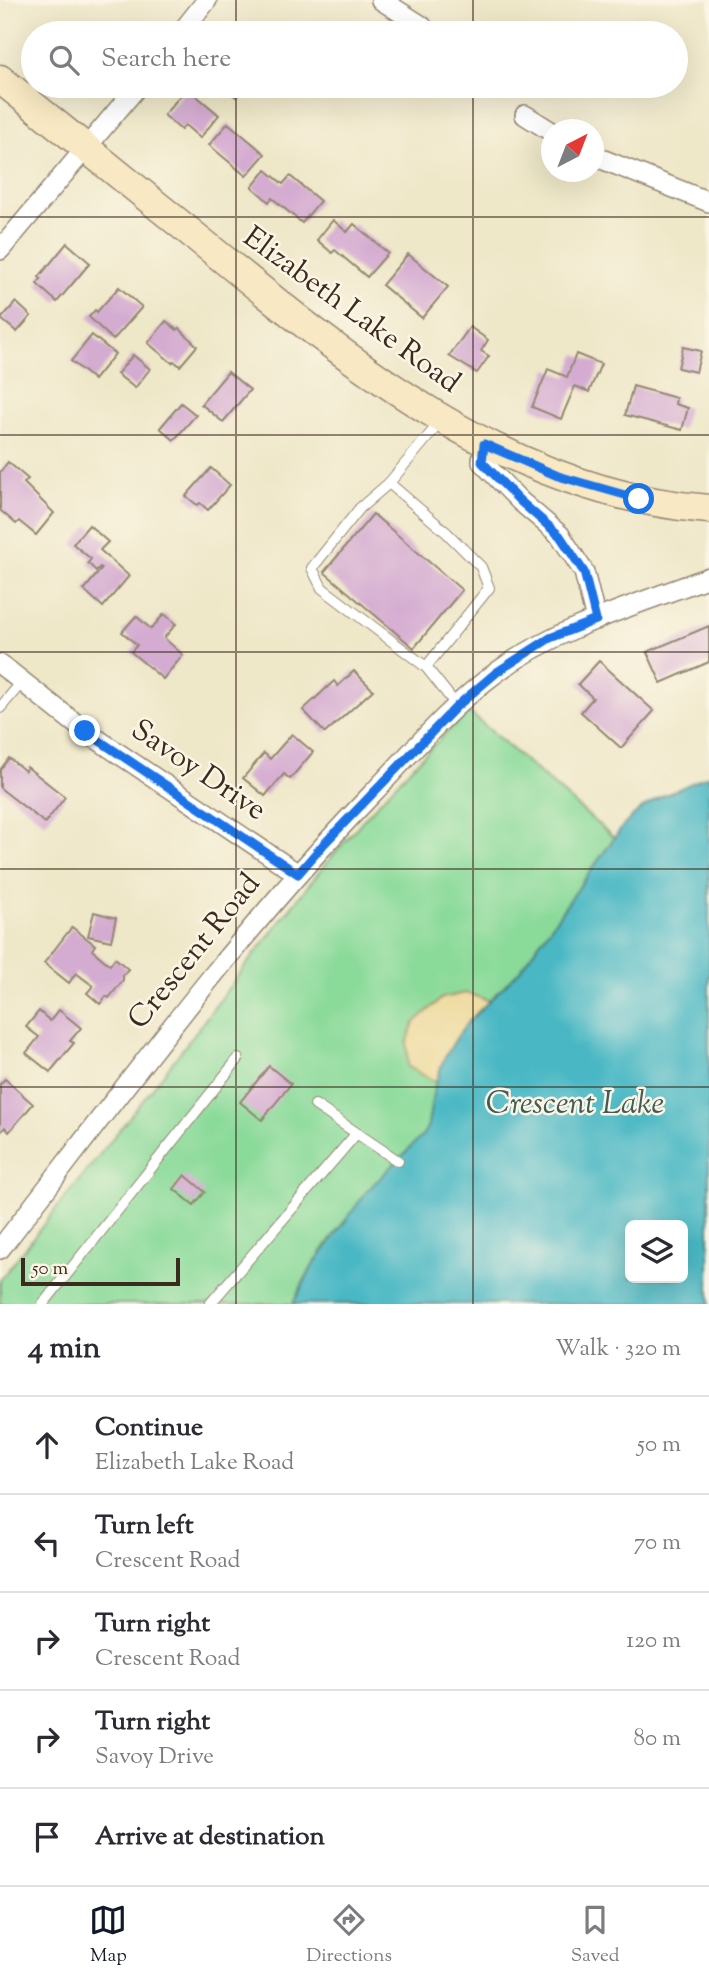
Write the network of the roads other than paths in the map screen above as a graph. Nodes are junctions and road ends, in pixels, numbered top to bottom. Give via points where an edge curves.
1 (208, 0) edge
2 (381, 0) edge
3 (191, 21) edge
4 (414, 21) edge
5 (0, 79) edge
6 (21, 96) edge
7 (24, 98) edge
8 (128, 98) edge
9 (525, 115) dead end
10 (541, 125) edge
11 (87, 149) junction
12 (604, 160) edge
13 (709, 202) edge
14 (0, 250) edge
15 (442, 420) junction
16 (484, 444) junction
17 (389, 483) junction
18 (709, 509) edge
19 (709, 577) edge
20 (596, 620) junction
21 (0, 664) edge
22 (426, 667) junction
23 (22, 682) junction
24 (457, 706) junction
25 (0, 708) edge
26 (298, 874) junction
27 (238, 1059) dead end
28 (315, 1105) dead end
29 (356, 1135) junction
30 (398, 1161) dead end
31 (0, 1249) edge
32 (43, 1304) edge
33 (210, 1304) edge

1 - 3 street
2 - 4 street
5 - 6 street, Elizabeth Lake Road
7 - 11 street, Elizabeth Lake Road
8 - 11 street
9 - 10 street
11 - 14 street
11 - 15 street, Elizabeth Lake Road via 328,341
12 - 13 street
15 - 16 street, Elizabeth Lake Road
15 - 17 lane
16 - 18 street, Elizabeth Lake Road via 599,489
16 - 20 street via 482,462 560,536 584,572
17 - 22 lane via 481,567 489,588
17 - 22 lane via 360,508 312,568 322,588
19 - 20 street, Crescent Road
20 - 24 street, Crescent Road via 550,638 497,672
21 - 23 street, Savoy Drive
22 - 24 lane
23 - 25 lane
23 - 26 street, Savoy Drive via 85,731
24 - 26 street, Crescent Road
26 - 31 street, Crescent Road via 238,943
27 - 32 lane
28 - 29 lane
29 - 30 lane
29 - 33 lane

